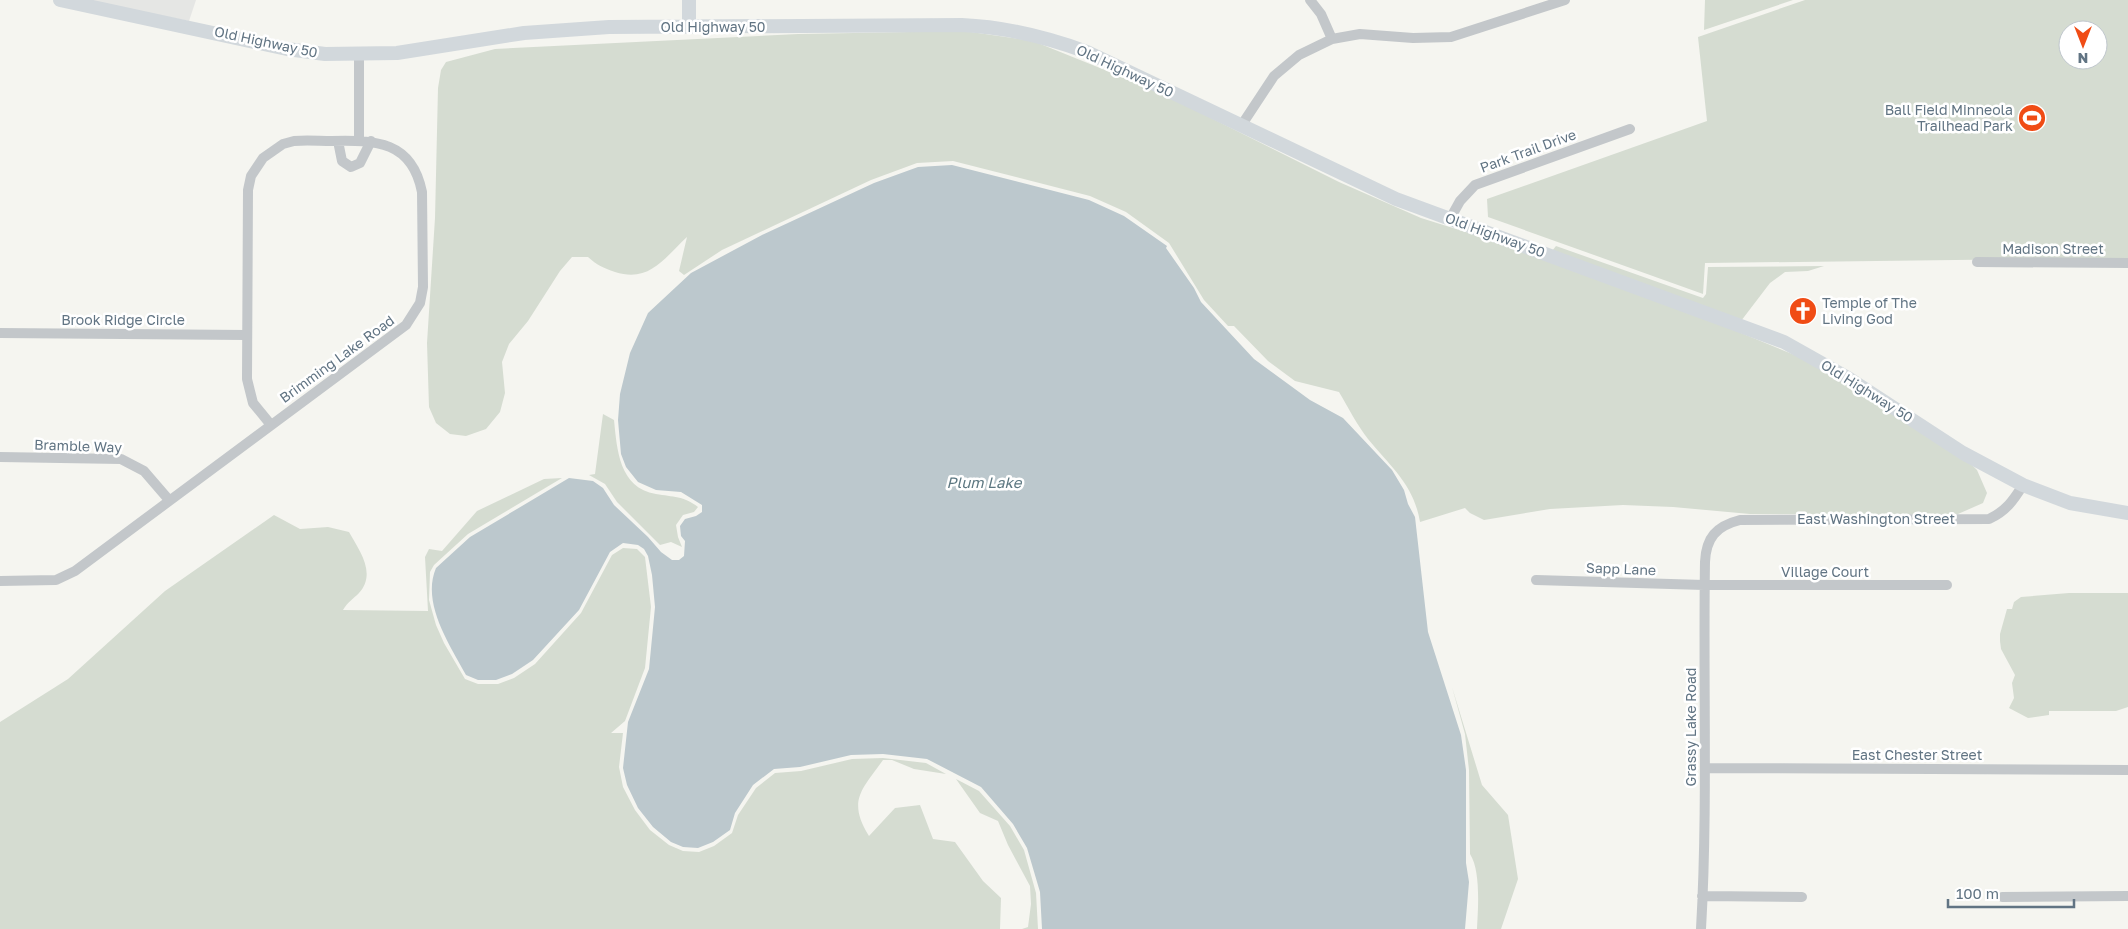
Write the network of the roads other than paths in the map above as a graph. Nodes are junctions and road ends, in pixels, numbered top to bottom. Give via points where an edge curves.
1 (60, 0) edge
2 (689, 0) edge
3 (1310, 0) edge
4 (1565, 0) edge
5 (689, 27) junction
6 (1332, 39) junction
7 (359, 56) junction
8 (1242, 126) junction
9 (1630, 129) dead end
10 (338, 140) junction
11 (359, 140) junction
12 (371, 141) junction
13 (1450, 219) junction
14 (1977, 262) dead end
15 (2128, 264) edge
16 (0, 334) edge
17 (246, 334) junction
18 (271, 426) junction
19 (0, 457) edge
20 (2023, 485) junction
21 (169, 500) junction
22 (2128, 513) edge
23 (1717, 529) joint
24 (1536, 580) dead end
25 (0, 581) edge
26 (1947, 585) dead end
27 (1704, 586) junction
28 (1705, 768) junction
29 (2128, 770) edge
30 (1702, 896) junction
31 (2128, 896) edge
32 (1802, 897) dead end
33 (2002, 897) dead end
34 (1702, 929) edge

1 - 7 main road, Old Highway 50 via 287,49
2 - 5 main road
3 - 6 street via 1321,14
4 - 6 street via 1451,37 1360,34
5 - 7 main road, Old Highway 50 via 561,29 418,51
5 - 8 main road, Old Highway 50 via 962,25 1017,30 1088,52
6 - 8 street via 1299,55 1274,76
7 - 11 street
8 - 13 main road, Old Highway 50 via 1349,178
9 - 13 street, Park Trail Drive via 1480,183 1470,190
10 - 11 street, Brimming Lake Road
10 - 12 street via 342,161 351,167 360,163
10 - 17 street, Brimming Lake Road via 283,144 263,158 251,176 246,206
11 - 12 street, Brimming Lake Road
12 - 18 street, Brimming Lake Road via 404,155 420,181 423,287 420,303 406,325
13 - 20 main road, Old Highway 50 via 1784,342 1848,378 1977,462
14 - 15 street, Madison Street
16 - 17 street, Brook Ridge Circle
17 - 18 street, Brimming Lake Road via 250,395
18 - 21 street, Brimming Lake Road
19 - 21 street, Bramble Way via 121,459 144,471
20 - 22 main road, Old Highway 50 via 2070,502
20 - 23 street, East Washington Street via 2002,513 1989,518 1763,519 1726,523
21 - 25 street, Brimming Lake Road via 63,578
23 - 27 street, Grassy Lake Road via 1707,544
24 - 27 street, Sapp Lane
26 - 27 street, Village Court
27 - 28 street, Grassy Lake Road
28 - 29 street, East Chester Street
28 - 30 street, Grassy Lake Road
30 - 32 street
30 - 34 street, Grassy Lake Road
31 - 33 street

